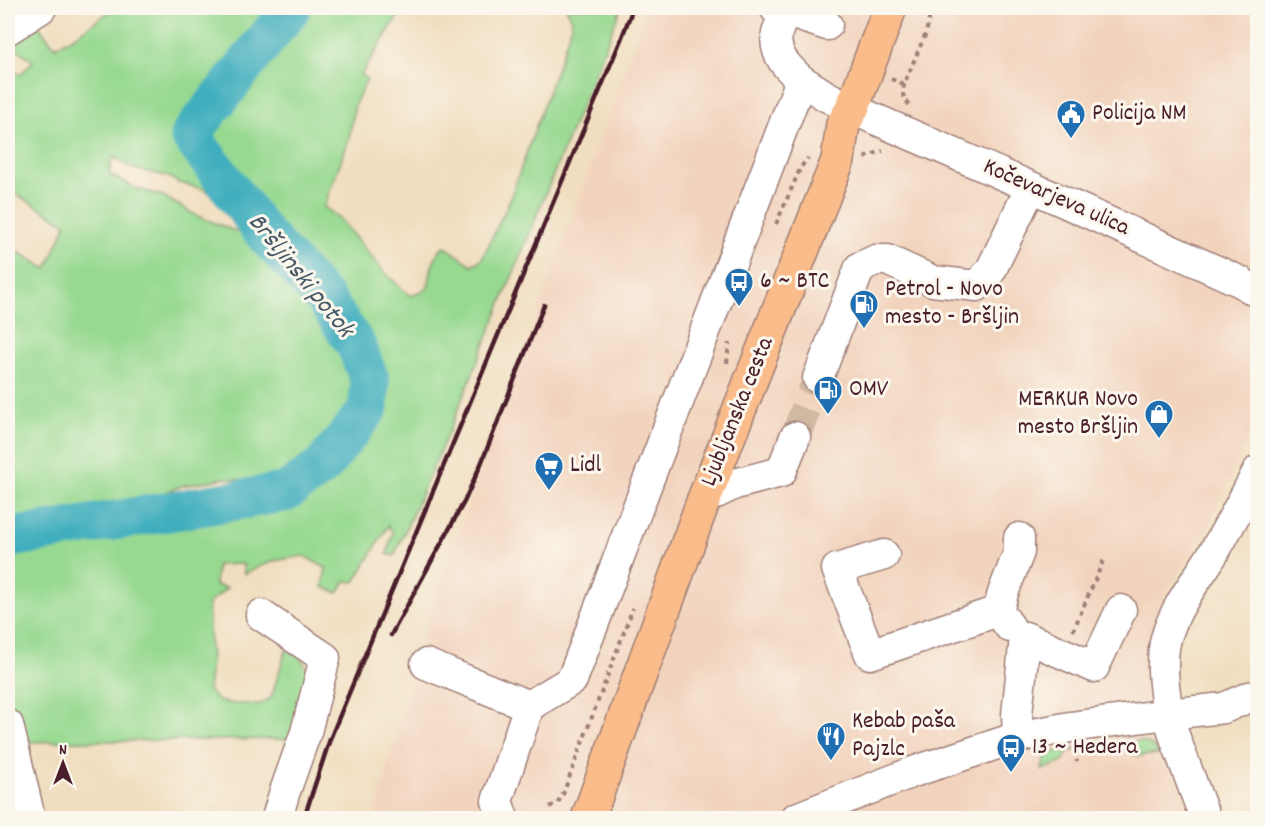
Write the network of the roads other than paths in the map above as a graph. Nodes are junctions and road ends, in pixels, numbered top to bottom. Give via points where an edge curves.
1 (41, 8) edge
2 (890, 8) edge
3 (780, 9) edge
4 (827, 25) dead end
5 (8, 29) edge
6 (801, 80) junction
7 (852, 109) junction
8 (1031, 186) junction
9 (1257, 293) edge
10 (818, 378) tunnel mouth
11 (795, 437) tunnel mouth
12 (1257, 471) edge
13 (704, 499) junction
14 (1019, 537) dead end
15 (884, 555) dead end
16 (1121, 610) dead end
17 (998, 611) junction
18 (261, 615) dead end
19 (1025, 637) junction
20 (426, 664) dead end
21 (1257, 696) edge
22 (529, 706) junction
23 (1168, 714) junction
24 (8, 725) edge
25 (1018, 737) junction
26 (800, 818) edge
27 (30, 819) edge
28 (277, 819) edge
29 (503, 819) edge
30 (588, 819) edge
31 (1205, 819) edge

1 - 5 street
2 - 7 main road, Ljubljanska cesta
3 - 4 street
3 - 6 street, Kočevarjeva ulica via 778,51 786,66
6 - 7 street, Kočevarjeva ulica
6 - 22 street via 572,680
7 - 8 street, Kočevarjeva ulica
7 - 13 main road, Ljubljanska cesta via 843,124 838,160
8 - 9 street, Kočevarjeva ulica via 1241,282
8 - 10 street via 991,270 977,286 933,281 886,261 876,260 860,267
11 - 13 street via 781,472 735,484
12 - 23 street via 1167,633 1163,666
13 - 30 main road, Ljubljanska cesta
14 - 17 street via 1019,552
15 - 17 street via 837,569 870,654
16 - 19 street via 1094,667
17 - 19 street via 1007,626
18 - 28 street via 325,658
19 - 25 street
20 - 22 street
21 - 23 street via 1224,708
22 - 29 street via 497,801
23 - 25 street
23 - 31 street
24 - 27 street
25 - 26 street via 912,772

